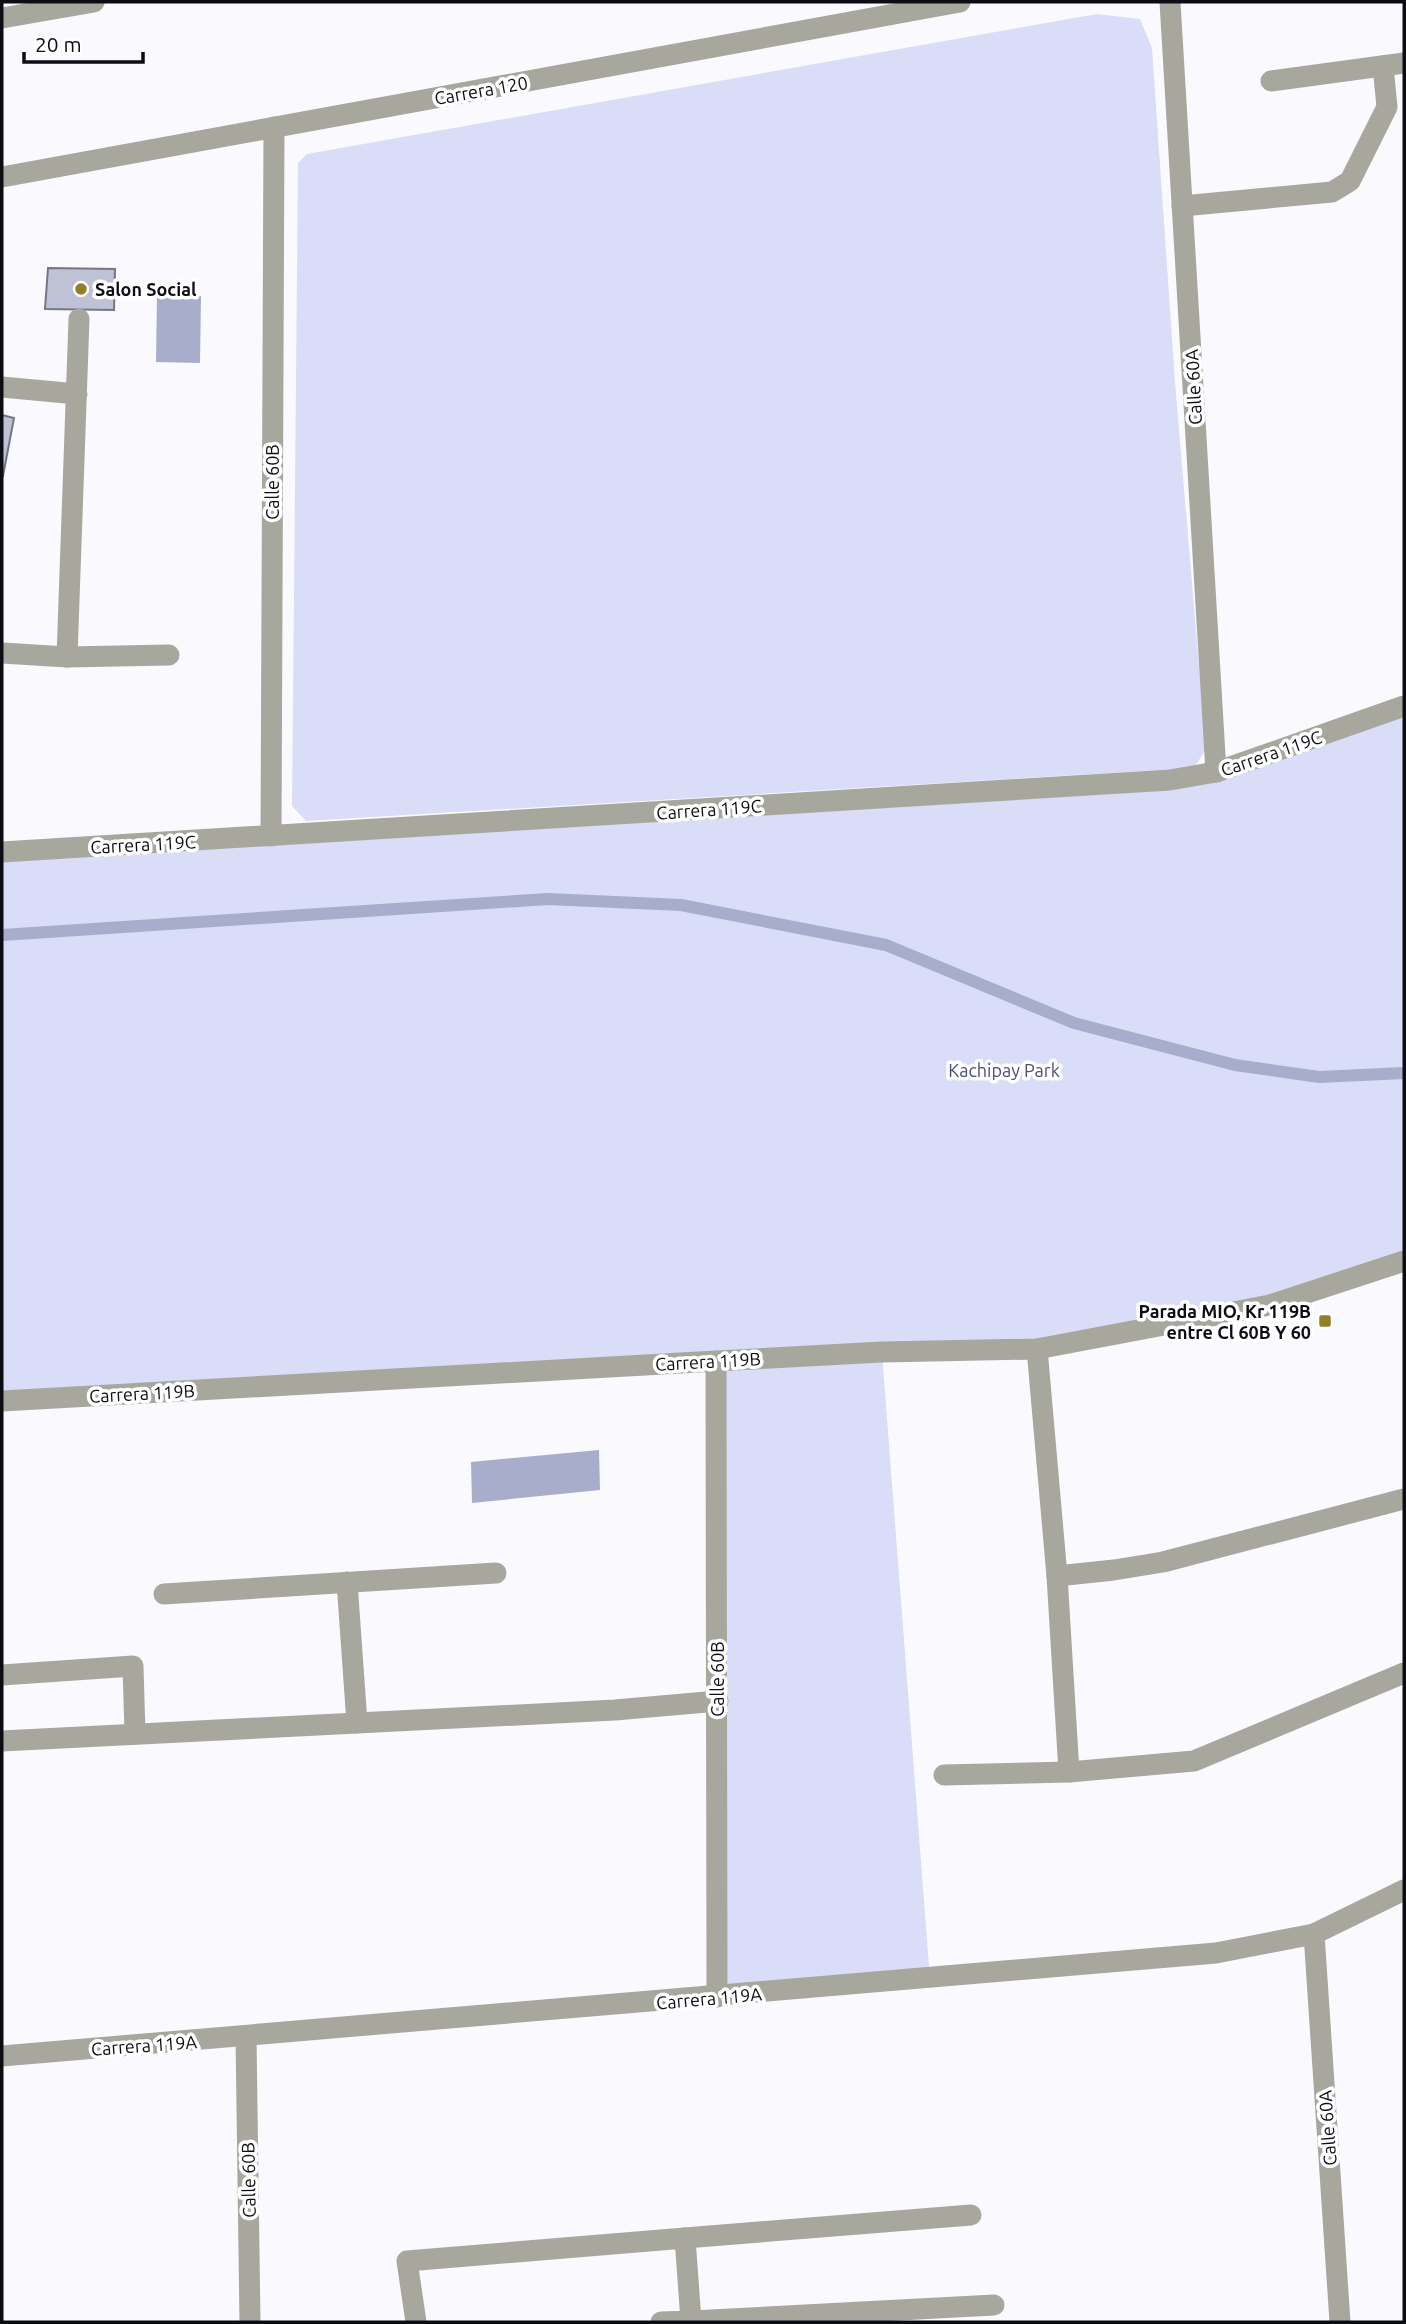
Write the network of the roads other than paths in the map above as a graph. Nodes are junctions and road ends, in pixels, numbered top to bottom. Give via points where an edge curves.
1 (94, 2) edge
2 (960, 2) edge
3 (1170, 2) edge
4 (2, 18) edge
5 (1394, 64) edge
6 (1272, 81) dead end
7 (1395, 112) edge
8 (274, 127) junction
9 (2, 177) edge
10 (1182, 206) junction
11 (79, 319) dead end
12 (2, 387) edge
13 (77, 394) junction
14 (2, 653) edge
15 (169, 655) dead end
16 (67, 657) junction
17 (1404, 706) edge
18 (1216, 772) junction
19 (271, 836) junction
20 (2, 852) edge
21 (1404, 1261) edge
22 (1037, 1349) junction
23 (716, 1361) junction
24 (2, 1401) edge
25 (1404, 1499) edge
26 (496, 1573) dead end
27 (1057, 1576) junction
28 (347, 1582) junction
29 (164, 1594) dead end
30 (1404, 1673) edge
31 (2, 1675) edge
32 (718, 1701) junction
33 (357, 1723) junction
34 (135, 1734) junction
35 (2, 1741) edge
36 (1069, 1772) junction
37 (944, 1774) dead end
38 (1404, 1890) edge
39 (1314, 1934) junction
40 (717, 1997) junction
41 (246, 2037) junction
42 (2, 2056) edge
43 (971, 2215) dead end
44 (685, 2238) junction
45 (994, 2305) dead end
46 (691, 2321) edge
47 (250, 2322) edge
48 (416, 2322) edge
49 (661, 2322) edge
50 (1340, 2322) edge

1 - 4 street
2 - 8 street, Carrera 120
3 - 10 street, Calle 60A
5 - 6 street
5 - 7 street
7 - 10 street via 1350,181 1332,192
8 - 9 street, Carrera 120
8 - 19 street, Calle 60B
10 - 18 street, Calle 60A
11 - 13 street
12 - 13 street
13 - 16 street
14 - 16 street
15 - 16 street
17 - 18 street, Carrera 119C
18 - 19 street, Carrera 119C via 1170,780
19 - 20 street, Carrera 119C
21 - 22 street, Carrera 119B via 1270,1305
22 - 23 street, Carrera 119B
22 - 27 street
23 - 24 street, Carrera 119B
23 - 32 street, Calle 60B
25 - 27 street via 1163,1562
26 - 28 street
27 - 36 street
28 - 29 street
28 - 33 street
30 - 36 street via 1194,1761
31 - 34 street via 133,1666
32 - 33 street
32 - 40 street, Calle 60B
33 - 34 street
34 - 35 street
36 - 37 street
38 - 39 street, Carrera 119A
39 - 40 street, Carrera 119A via 1216,1954
39 - 50 street, Calle 60A
40 - 41 street, Carrera 119A
41 - 42 street, Carrera 119A
41 - 47 street, Calle 60B
43 - 44 street
44 - 46 street
44 - 48 street via 407,2261
45 - 46 street
46 - 49 street

